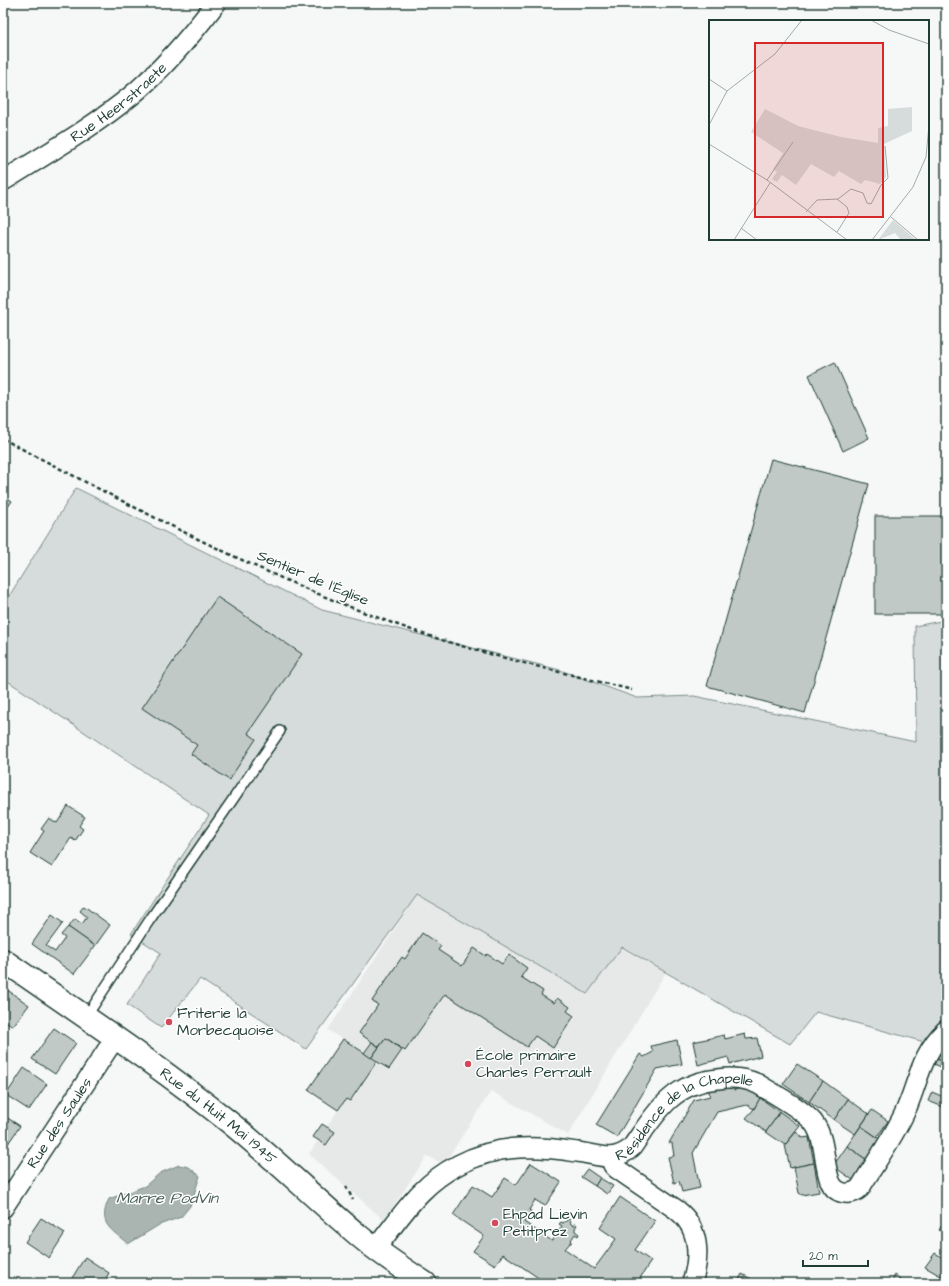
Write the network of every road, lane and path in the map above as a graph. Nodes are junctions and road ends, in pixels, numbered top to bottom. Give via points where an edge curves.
1 (216, 3) edge
2 (3, 181) edge
3 (3, 439) edge
4 (632, 690) dead end
5 (280, 731) dead end
6 (3, 960) edge
7 (86, 1017) junction
8 (946, 1030) edge
9 (115, 1038) junction
10 (610, 1157) junction
11 (3, 1208) edge
12 (375, 1249) junction
13 (424, 1283) edge
14 (692, 1283) edge

1 - 2 street, Rue Heerstraete via 160,70 131,96 82,131
3 - 4 path, Sentier de l'Église via 213,546 335,601 397,625 474,650
5 - 7 lane
6 - 7 street, Rue du Huit Mai 1945
7 - 9 street, Rue du Huit Mai 1945
8 - 10 street, Résidence de la Chapelle via 926,1055 902,1118 860,1188 852,1193 839,1191 830,1181 818,1130 810,1118 758,1084 743,1079 712,1079 681,1090 658,1110 632,1147 626,1152
9 - 11 street, Rue des Saules
9 - 12 street, Rue du Huit Mai 1945 via 229,1122
10 - 12 street, Résidence de la Chapelle via 566,1150 520,1148 505,1149 474,1158 428,1184
10 - 14 street via 617,1169 678,1210 692,1226 696,1239 696,1255
12 - 13 street, Rue du Huit Mai 1945

